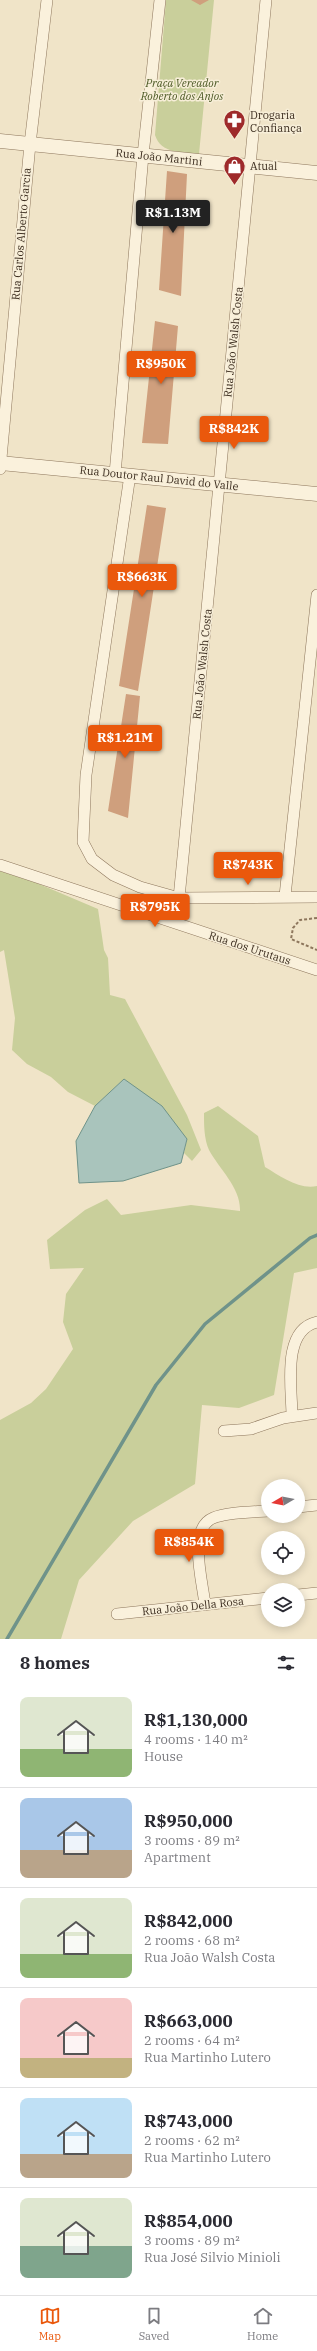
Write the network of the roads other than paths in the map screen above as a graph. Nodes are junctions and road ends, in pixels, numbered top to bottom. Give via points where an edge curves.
1 (47, 0) edge
2 (160, 0) edge
3 (266, 0) edge
4 (0, 141) edge
5 (30, 144) junction
6 (143, 155) junction
7 (250, 166) junction
8 (317, 173) edge
9 (0, 463) edge
10 (0, 469) edge
11 (115, 474) junction
12 (130, 475) junction
13 (219, 484) junction
14 (317, 494) edge
15 (317, 595) edge
16 (0, 865) edge
17 (285, 896) junction
18 (317, 896) edge
19 (179, 898) junction
20 (317, 970) edge
21 (317, 1322) edge
22 (317, 1413) edge
23 (292, 1416) junction
24 (224, 1431) dead end
25 (317, 1504) edge
26 (305, 1506) edge
27 (261, 1511) edge
28 (317, 1593) edge
29 (305, 1594) edge
30 (261, 1599) edge
31 (205, 1605) junction
32 (117, 1614) dead end

1 - 5 street, Rua Carlos Alberto Garcia
2 - 6 street
3 - 7 street, Rua João Walsh Costa
4 - 5 street, Rua João Martini
5 - 6 street, Rua João Martini
5 - 9 street, Rua Carlos Alberto Garcia
6 - 7 street, Rua João Martini
6 - 11 street
7 - 8 street, Rua João Martini
7 - 13 street, Rua João Walsh Costa
9 - 10 street, Rua Carlos Alberto Garcia
9 - 11 street, Rua Doutor Raul David do Valle
11 - 12 street, Rua Doutor Raul David do Valle
12 - 13 street, Rua Doutor Raul David do Valle
12 - 19 street via 86,775 83,842 92,859 113,874 140,887
13 - 14 street, Rua Doutor Raul David do Valle
13 - 19 street, Rua João Walsh Costa
15 - 17 street
16 - 20 street, Rua dos Urutaus
17 - 18 street
17 - 19 street
21 - 23 street via 300,1332 292,1351
22 - 23 street
23 - 24 street via 251,1429
25 - 26 street
27 - 31 street via 216,1517 202,1526 198,1542
28 - 29 street
30 - 31 street, Rua João Della Rosa
31 - 32 street, Rua João Della Rosa

